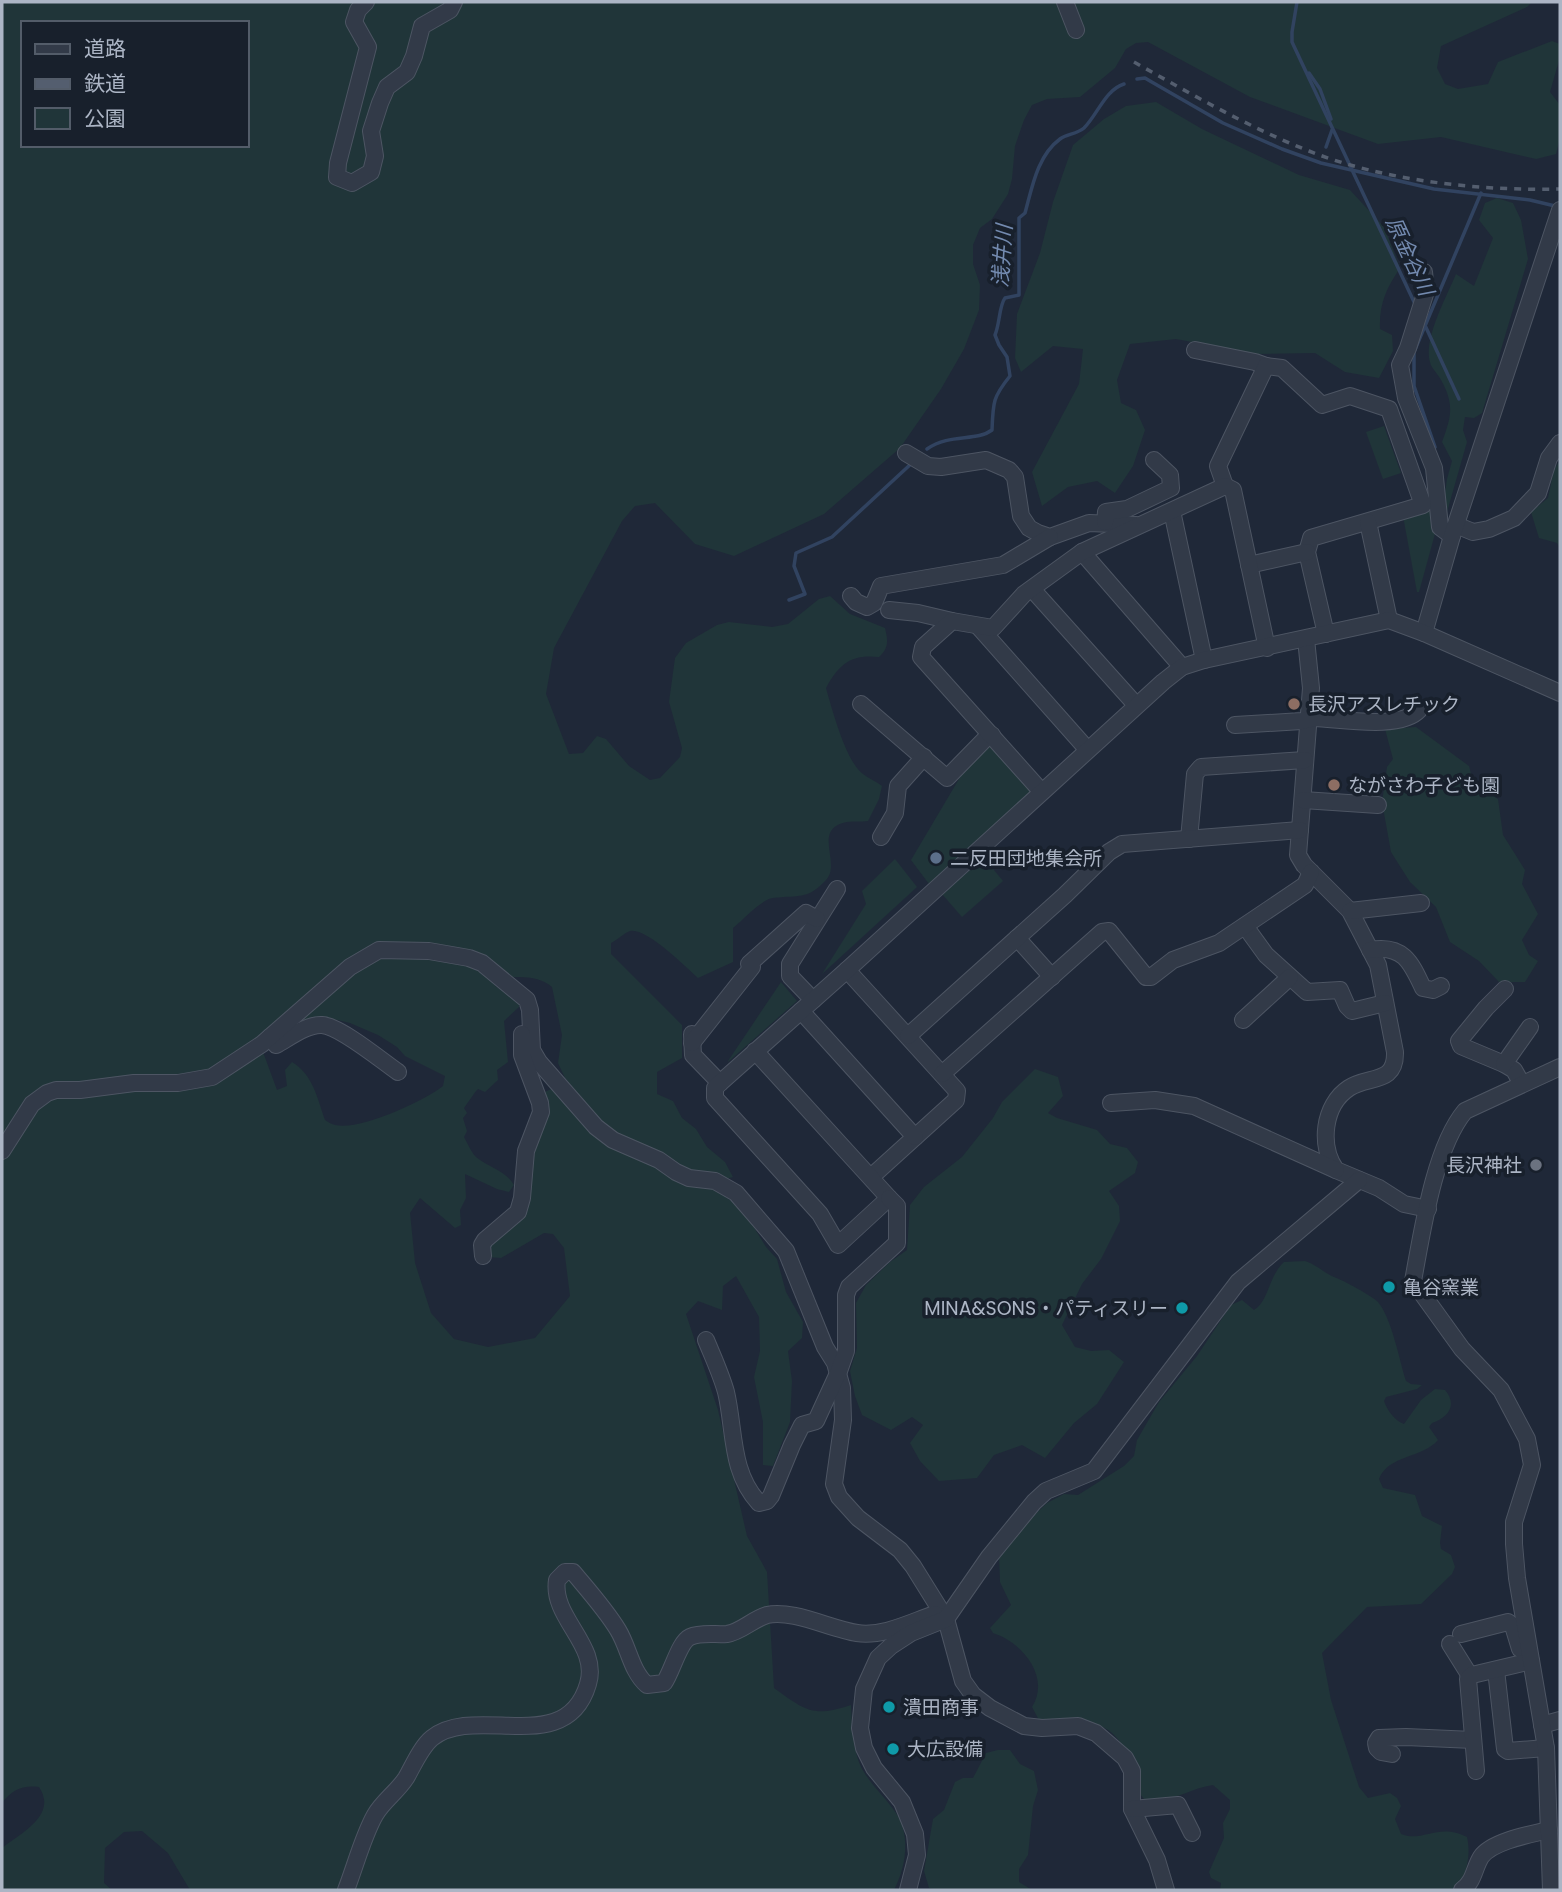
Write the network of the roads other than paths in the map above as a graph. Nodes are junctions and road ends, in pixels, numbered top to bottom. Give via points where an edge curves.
1 (366, 2) edge
2 (454, 2) edge
3 (1065, 2) edge
4 (1076, 30) dead end
5 (1560, 210) edge
6 (1424, 272) dead end
7 (1195, 351) dead end
8 (1266, 366) junction
9 (1560, 443) edge
10 (906, 453) dead end
11 (1154, 460) dead end
12 (1225, 486) junction
13 (1172, 511) junction
14 (1105, 522) junction
15 (1368, 522) junction
16 (1136, 525) junction
17 (1454, 530) junction
18 (1050, 537) junction
19 (1082, 552) junction
20 (1307, 552) junction
21 (1249, 565) junction
22 (1032, 589) junction
23 (851, 596) dead end
24 (889, 610) dead end
25 (1389, 620) junction
26 (952, 621) junction
27 (978, 626) junction
28 (1424, 633) junction
29 (1326, 634) junction
30 (1306, 639) junction
31 (1267, 648) junction
32 (1204, 660) junction
33 (1182, 667) junction
34 (1560, 693) edge
35 (860, 704) dead end
36 (1136, 705) junction
37 (1419, 710) dead end
38 (1309, 720) junction
39 (1235, 725) dead end
40 (992, 736) junction
41 (1087, 749) junction
42 (924, 757) junction
43 (1305, 760) junction
44 (1041, 791) junction
45 (1303, 800) junction
46 (1378, 805) dead end
47 (1300, 830) junction
48 (881, 837) dead end
49 (1189, 839) junction
50 (1311, 872) junction
51 (837, 889) dead end
52 (1421, 903) dead end
53 (1350, 911) junction
54 (817, 919) junction
55 (1245, 926) junction
56 (1017, 938) junction
57 (1378, 948) junction
58 (1420, 961) dead end
59 (847, 970) junction
60 (1052, 976) junction
61 (1290, 977) junction
62 (1441, 986) dead end
63 (1506, 989) dead end
64 (1385, 1003) junction
65 (807, 1005) junction
66 (1243, 1020) dead end
67 (529, 1021) junction
68 (1530, 1027) dead end
69 (908, 1036) junction
70 (270, 1037) junction
71 (755, 1051) junction
72 (1504, 1064) junction
73 (1560, 1067) edge
74 (398, 1072) dead end
75 (943, 1074) junction
76 (720, 1083) junction
77 (1522, 1084) junction
78 (1111, 1103) dead end
79 (915, 1136) junction
80 (2, 1151) edge
81 (1336, 1171) junction
82 (871, 1177) junction
83 (1359, 1180) junction
84 (889, 1198) junction
85 (1428, 1209) junction
86 (482, 1256) dead end
87 (706, 1340) dead end
88 (838, 1373) junction
89 (946, 1619) junction
90 (1531, 1661) junction
91 (1496, 1670) junction
92 (1470, 1676) junction
93 (1560, 1720) edge
94 (1542, 1725) junction
95 (1473, 1741) junction
96 (1546, 1748) junction
97 (1392, 1754) dead end
98 (1476, 1771) dead end
99 (1554, 1800) edge
100 (1132, 1809) junction
101 (1549, 1830) junction
102 (1192, 1833) dead end
103 (1154, 1852) junction
104 (346, 1890) edge
105 (908, 1890) edge
106 (1158, 1890) edge
107 (1166, 1890) edge
108 (1462, 1890) edge
109 (1550, 1890) edge

1 - 2 street via 354,22 368,47 338,163 337,177 352,183 371,173 375,156 371,131 387,87 407,72 422,26 450,10
3 - 4 street
5 - 17 street
6 - 17 street via 1426,291 1400,365 1406,398 1434,468 1440,527
7 - 8 street
8 - 12 street via 1218,466
8 - 15 street via 1282,368 1322,405 1350,396 1389,409 1423,505
9 - 17 street via 1549,458 1538,493 1514,518 1489,529
10 - 18 street via 928,466 985,460 1009,470 1015,477 1021,516 1030,528
11 - 14 street via 1170,475 1171,488 1127,509 1106,512
12 - 13 street
12 - 21 street via 1233,490
13 - 16 street
13 - 32 street
14 - 16 street
14 - 18 street
15 - 20 street via 1311,538
15 - 25 street
16 - 19 street
17 - 28 street
18 - 23 street via 1003,565 881,586 874,603 867,607
19 - 22 street
19 - 33 street
20 - 21 street
20 - 29 street
21 - 31 street
22 - 27 street via 993,628
22 - 36 street
24 - 26 street
25 - 28 street
25 - 29 street
26 - 27 street
26 - 40 street via 923,647 921,657
27 - 41 street
28 - 34 street
29 - 30 street
30 - 31 street
30 - 38 street
31 - 32 street
32 - 33 street
33 - 36 street
35 - 42 street
36 - 41 street
37 - 38 street via 1409,719 1394,721
38 - 39 street
38 - 43 street
40 - 42 street via 947,778
40 - 44 street
41 - 44 street
42 - 48 street via 898,786 895,813
43 - 45 street
43 - 49 street via 1202,768 1195,774
44 - 59 street
45 - 46 street
45 - 47 street
47 - 49 street
47 - 50 street via 1298,855
49 - 56 street via 1122,844
50 - 53 street
50 - 55 street via 1305,885
51 - 54 street
52 - 53 street
53 - 57 street
54 - 65 street via 790,964 790,976
54 - 76 street via 806,913 749,964 752,967 692,1037 692,1055
55 - 60 street via 1146,977 1109,931 1102,932
55 - 61 street
56 - 60 street
56 - 69 street
57 - 58 street via 1402,947
57 - 62 street via 1397,951 1412,963 1423,988
57 - 64 street
59 - 65 street
59 - 69 street
60 - 75 street
61 - 64 street via 1310,993 1340,990 1352,1011
61 - 66 street
63 - 72 street via 1458,1041
64 - 81 street via 1395,1063 1380,1079 1353,1085 1338,1096 1326,1129 1326,1150
65 - 71 street
65 - 79 street
67 - 70 street via 527,1000 482,963 456,955 379,950 363,958
67 - 86 street via 521,1045 540,1102 539,1119 526,1151 518,1212 485,1240
67 - 88 street via 538,1062 596,1127 676,1172 715,1181 736,1193 786,1251
68 - 72 street
69 - 75 street
70 - 74 street via 276,1045 324,1025
70 - 80 street via 212,1077 47,1093 32,1104
71 - 76 street
71 - 82 street
72 - 77 street
73 - 77 street
75 - 79 street via 957,1091 956,1100
76 - 84 street via 715,1088 716,1098 820,1214 838,1245
77 - 85 street via 1465,1111 1455,1124
78 - 81 street via 1155,1100 1194,1106
79 - 82 street
81 - 83 street
82 - 84 street
83 - 85 street via 1404,1204
83 - 89 street via 1238,1282 1094,1471 1034,1502
84 - 88 street via 897,1206 897,1243 849,1287 846,1350
85 - 90 street via 1413,1281 1462,1349 1501,1390 1527,1439 1532,1465 1514,1522 1514,1544
87 - 88 street via 726,1392 734,1451 759,1503 771,1496 802,1425 816,1421
88 - 89 street via 843,1420 834,1484 839,1497 900,1550
89 - 100 street via 963,1681 973,1695 1024,1726 1078,1726 1096,1732 1125,1758 1132,1771
89 - 104 street via 935,1614 866,1633 814,1620 766,1615 730,1634 690,1637 682,1643 663,1683 647,1685 637,1674 617,1629 573,1572 565,1572 556,1580 556,1600 583,1646 590,1676 577,1706 557,1722 454,1728 431,1738 401,1785 375,1814
89 - 105 street via 911,1633 878,1658 861,1704 864,1748 902,1802 915,1834 917,1855
90 - 91 street
90 - 92 street via 1520,1649 1511,1623 1456,1639
90 - 94 street
91 - 92 street
91 - 96 street via 1505,1749
92 - 95 street
93 - 94 street
94 - 96 street
95 - 97 street via 1379,1738 1377,1748
95 - 98 street
96 - 99 street
99 - 101 street
100 - 102 street via 1184,1802
100 - 103 street
101 - 108 street via 1485,1853
101 - 109 street
103 - 106 street
103 - 107 street

